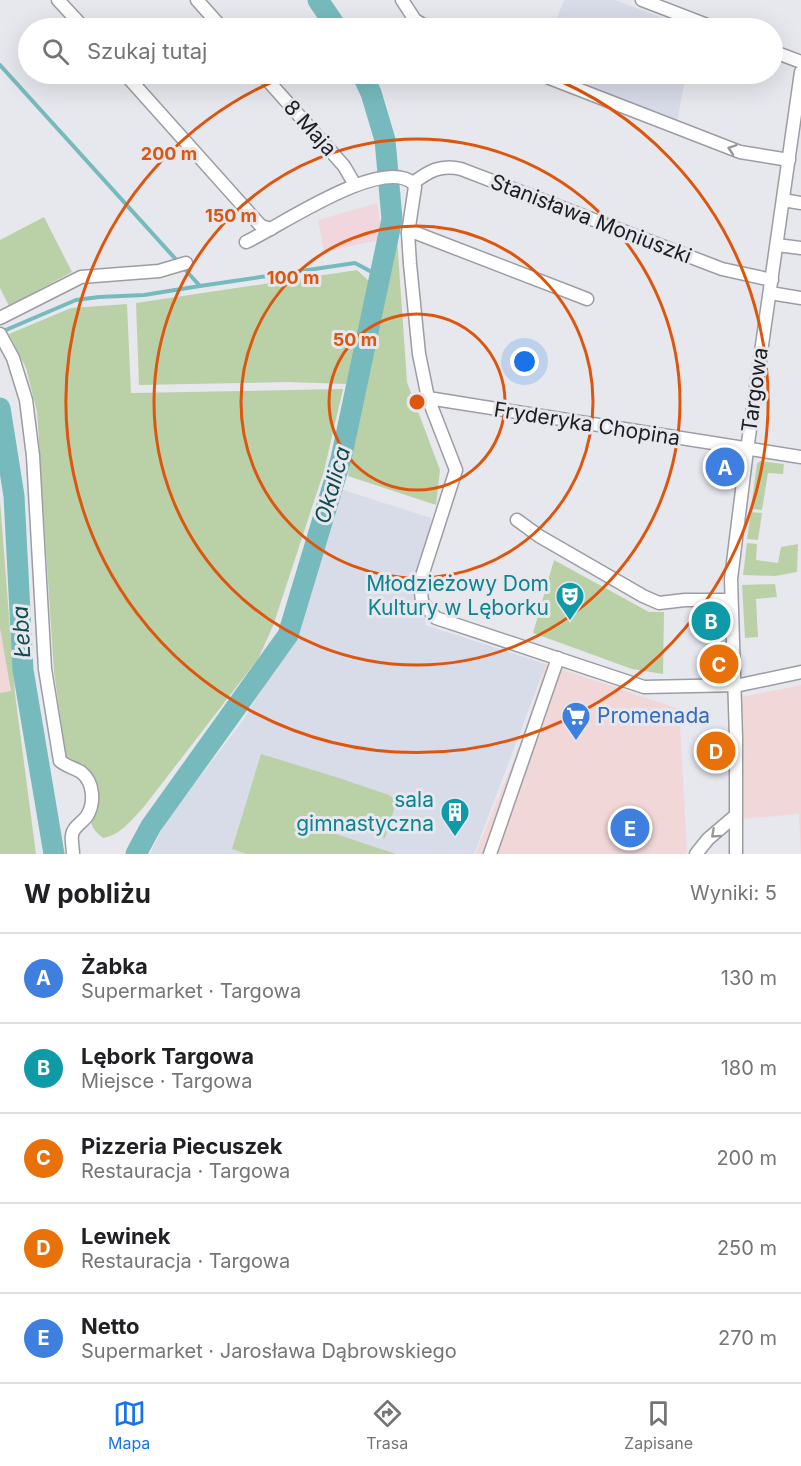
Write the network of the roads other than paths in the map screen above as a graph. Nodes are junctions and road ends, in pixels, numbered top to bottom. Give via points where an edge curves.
1 (58, 0) edge
2 (197, 0) edge
3 (402, 0) edge
4 (642, 0) edge
5 (75, 18) edge
6 (213, 18) edge
7 (414, 18) edge
8 (689, 18) edge
9 (783, 55) edge
10 (801, 62) edge
11 (801, 72) edge
12 (133, 84) edge
13 (271, 84) edge
14 (565, 84) edge
15 (793, 157) edge
16 (413, 183) junction
17 (355, 185) junction
18 (783, 200) junction
19 (801, 203) edge
20 (271, 229) junction
21 (408, 233) junction
22 (246, 242) dead end
23 (777, 245) junction
24 (801, 248) edge
25 (181, 264) dead end
26 (772, 279) junction
27 (770, 294) junction
28 (801, 298) edge
29 (586, 299) dead end
30 (0, 318) edge
31 (1, 335) edge
32 (428, 398) junction
33 (747, 450) junction
34 (801, 457) edge
35 (517, 520) dead end
36 (731, 600) junction
37 (558, 658) junction
38 (801, 672) edge
39 (735, 686) junction
40 (735, 816) junction
41 (73, 854) edge
42 (490, 854) edge
43 (696, 854) edge
44 (736, 854) edge

1 - 5 street
2 - 6 street
3 - 7 street
4 - 8 street
9 - 10 street
11 - 15 street, Targowa
12 - 20 street via 261,225
13 - 17 street, 8 Maja via 344,166
15 -> 14 street via 740,152
15 - 18 street, Targowa
16 - 17 street via 407,178 396,178
16 - 21 street
16 - 26 street, Stanisława Moniuszki via 443,166 461,169 722,269
17 - 20 street
18 - 19 street
18 - 23 street, Targowa
20 - 22 street
21 - 29 street
21 - 32 street via 418,343
23 - 24 street
23 - 26 street, Targowa
25 - 30 street via 159,271 81,277
26 - 27 street, Targowa
27 - 28 street
27 - 33 street, Targowa
31 - 41 street via 26,400 33,456 45,669 60,761 80,771 92,793 88,814 72,835
32 - 33 street, Fryderyka Chopina
32 - 37 street via 456,470 420,582 422,602 435,618
33 - 34 street, Fryderyka Chopina
33 - 36 street, Targowa via 730,579
35 - 36 street via 659,603
36 - 39 street, Targowa
37 - 39 street via 644,687
37 - 42 street
38 - 39 street
39 - 40 street, Targowa
40 -> 43 street
40 - 44 street, Targowa

